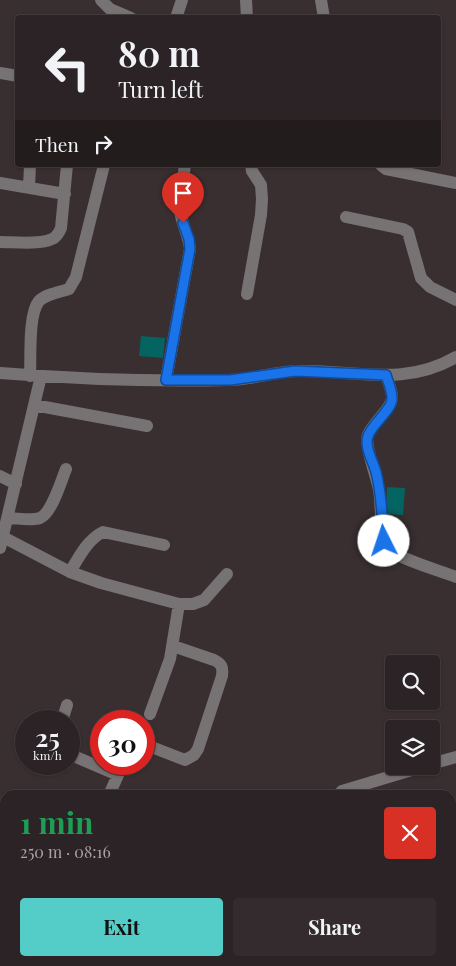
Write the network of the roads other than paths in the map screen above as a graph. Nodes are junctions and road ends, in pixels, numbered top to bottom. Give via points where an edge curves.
1 (101, 0) edge
2 (182, 0) edge
3 (246, 0) edge
4 (321, 0) edge
5 (125, 15) edge
6 (177, 15) edge
7 (247, 15) edge
8 (324, 15) edge
9 (0, 73) edge
10 (15, 76) edge
11 (30, 167) edge
12 (67, 167) edge
13 (104, 167) edge
14 (186, 167) edge
15 (251, 167) edge
16 (383, 167) edge
17 (0, 183) edge
18 (456, 183) edge
19 (29, 188) junction
20 (65, 194) junction
21 (346, 216) dead end
22 (0, 242) edge
23 (247, 294) dead end
24 (456, 300) edge
25 (456, 357) edge
26 (0, 374) edge
27 (386, 375) junction
28 (36, 376) junction
29 (166, 380) junction
30 (34, 405) junction
31 (147, 426) dead end
32 (66, 469) dead end
33 (0, 476) edge
34 (16, 484) junction
35 (8, 518) junction
36 (2, 542) edge
37 (164, 545) dead end
38 (70, 572) junction
39 (227, 574) dead end
40 (456, 577) edge
41 (179, 604) junction
42 (173, 646) junction
43 (67, 705) dead end
44 (65, 710) edge
45 (152, 710) edge
46 (155, 748) edge
47 (456, 757) edge
48 (440, 761) edge
49 (117, 775) edge
50 (395, 775) edge
51 (111, 790) edge
52 (345, 790) edge

1 - 5 street via 110,9
2 - 6 street
3 - 7 street
4 - 8 street
9 - 10 street
11 - 19 street
12 - 20 street
13 - 28 street via 73,284 69,290 45,297 35,309 32,320
14 - 29 street via 180,211 190,249
15 - 23 street via 260,185 262,215
16 - 18 street
17 - 19 street
19 - 20 street
20 - 22 street via 61,228 53,239
21 - 24 street via 408,232 421,278 430,287
25 - 27 street via 426,371
26 - 28 street
27 - 29 street via 295,371 230,380
27 - 40 street via 392,404 372,428 366,443 380,493 384,541 392,552
28 - 29 street
28 - 30 street
30 - 31 street
30 - 34 street
32 - 35 street via 43,516 38,519
33 - 34 street
34 - 35 street
35 - 36 street
36 - 38 street
37 - 38 street via 102,532 87,545
38 - 41 street
39 - 41 street via 204,600
41 - 42 street
42 - 45 street
42 - 46 street via 220,663 222,676 194,755 185,760
43 - 44 street
47 - 48 street
49 - 51 street
50 - 52 street

